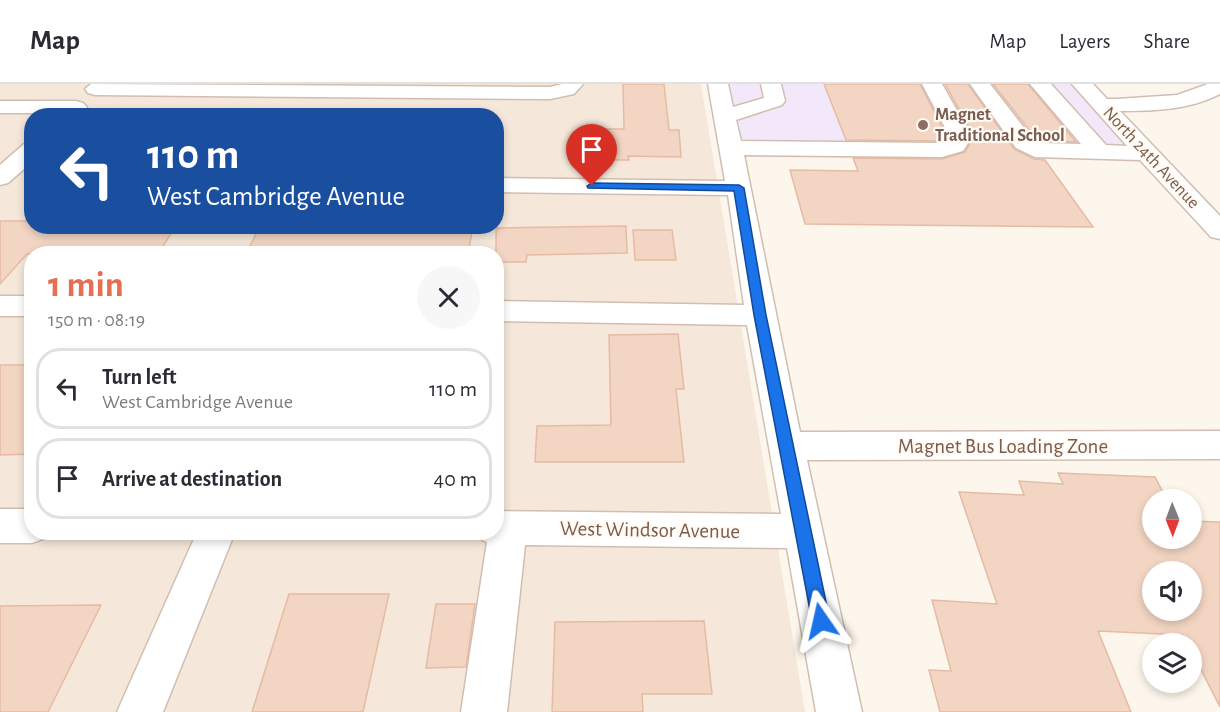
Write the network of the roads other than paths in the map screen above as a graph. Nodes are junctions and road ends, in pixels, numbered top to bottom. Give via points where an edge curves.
1 (573, 84) edge
2 (771, 84) edge
3 (932, 84) edge
4 (980, 84) edge
5 (1040, 84) edge
6 (1082, 84) edge
7 (1220, 86) edge
8 (98, 87) edge
9 (721, 99) edge
10 (1102, 105) junction
11 (0, 107) edge
12 (24, 108) edge
13 (74, 108) edge
14 (731, 148) junction
15 (1101, 153) junction
16 (1147, 153) junction
17 (24, 156) edge
18 (0, 178) edge
19 (24, 182) edge
20 (0, 184) edge
21 (504, 185) edge
22 (739, 188) junction
23 (1220, 231) edge
24 (0, 306) edge
25 (24, 306) edge
26 (504, 311) edge
27 (760, 315) junction
28 (1220, 445) edge
29 (786, 446) junction
30 (0, 526) edge
31 (24, 526) edge
32 (504, 528) edge
33 (803, 531) junction
34 (213, 540) edge
35 (501, 540) edge
36 (140, 712) edge
37 (484, 712) edge
38 (839, 712) edge

1 - 8 street via 567,90 550,93
2 - 9 street via 775,101 739,113
3 - 14 street via 961,137 955,146 942,150
4 - 15 street via 1024,143 1035,150
5 - 15 street
6 - 10 street, North 24th Avenue
7 - 10 street via 1175,103
8 - 13 street
9 - 14 street
10 - 16 street, North 24th Avenue
11 - 12 street
14 - 22 street
15 - 16 street
16 - 23 street, North 24th Avenue
17 - 18 street
19 - 20 street
21 - 22 street
22 - 27 street
24 - 25 street
26 - 27 street
27 - 29 street
28 - 29 street, Magnet Bus Loading Zone
29 - 33 street
30 - 31 street
32 - 33 street, West Windsor Avenue
33 - 38 street
34 - 36 street
35 - 37 street

